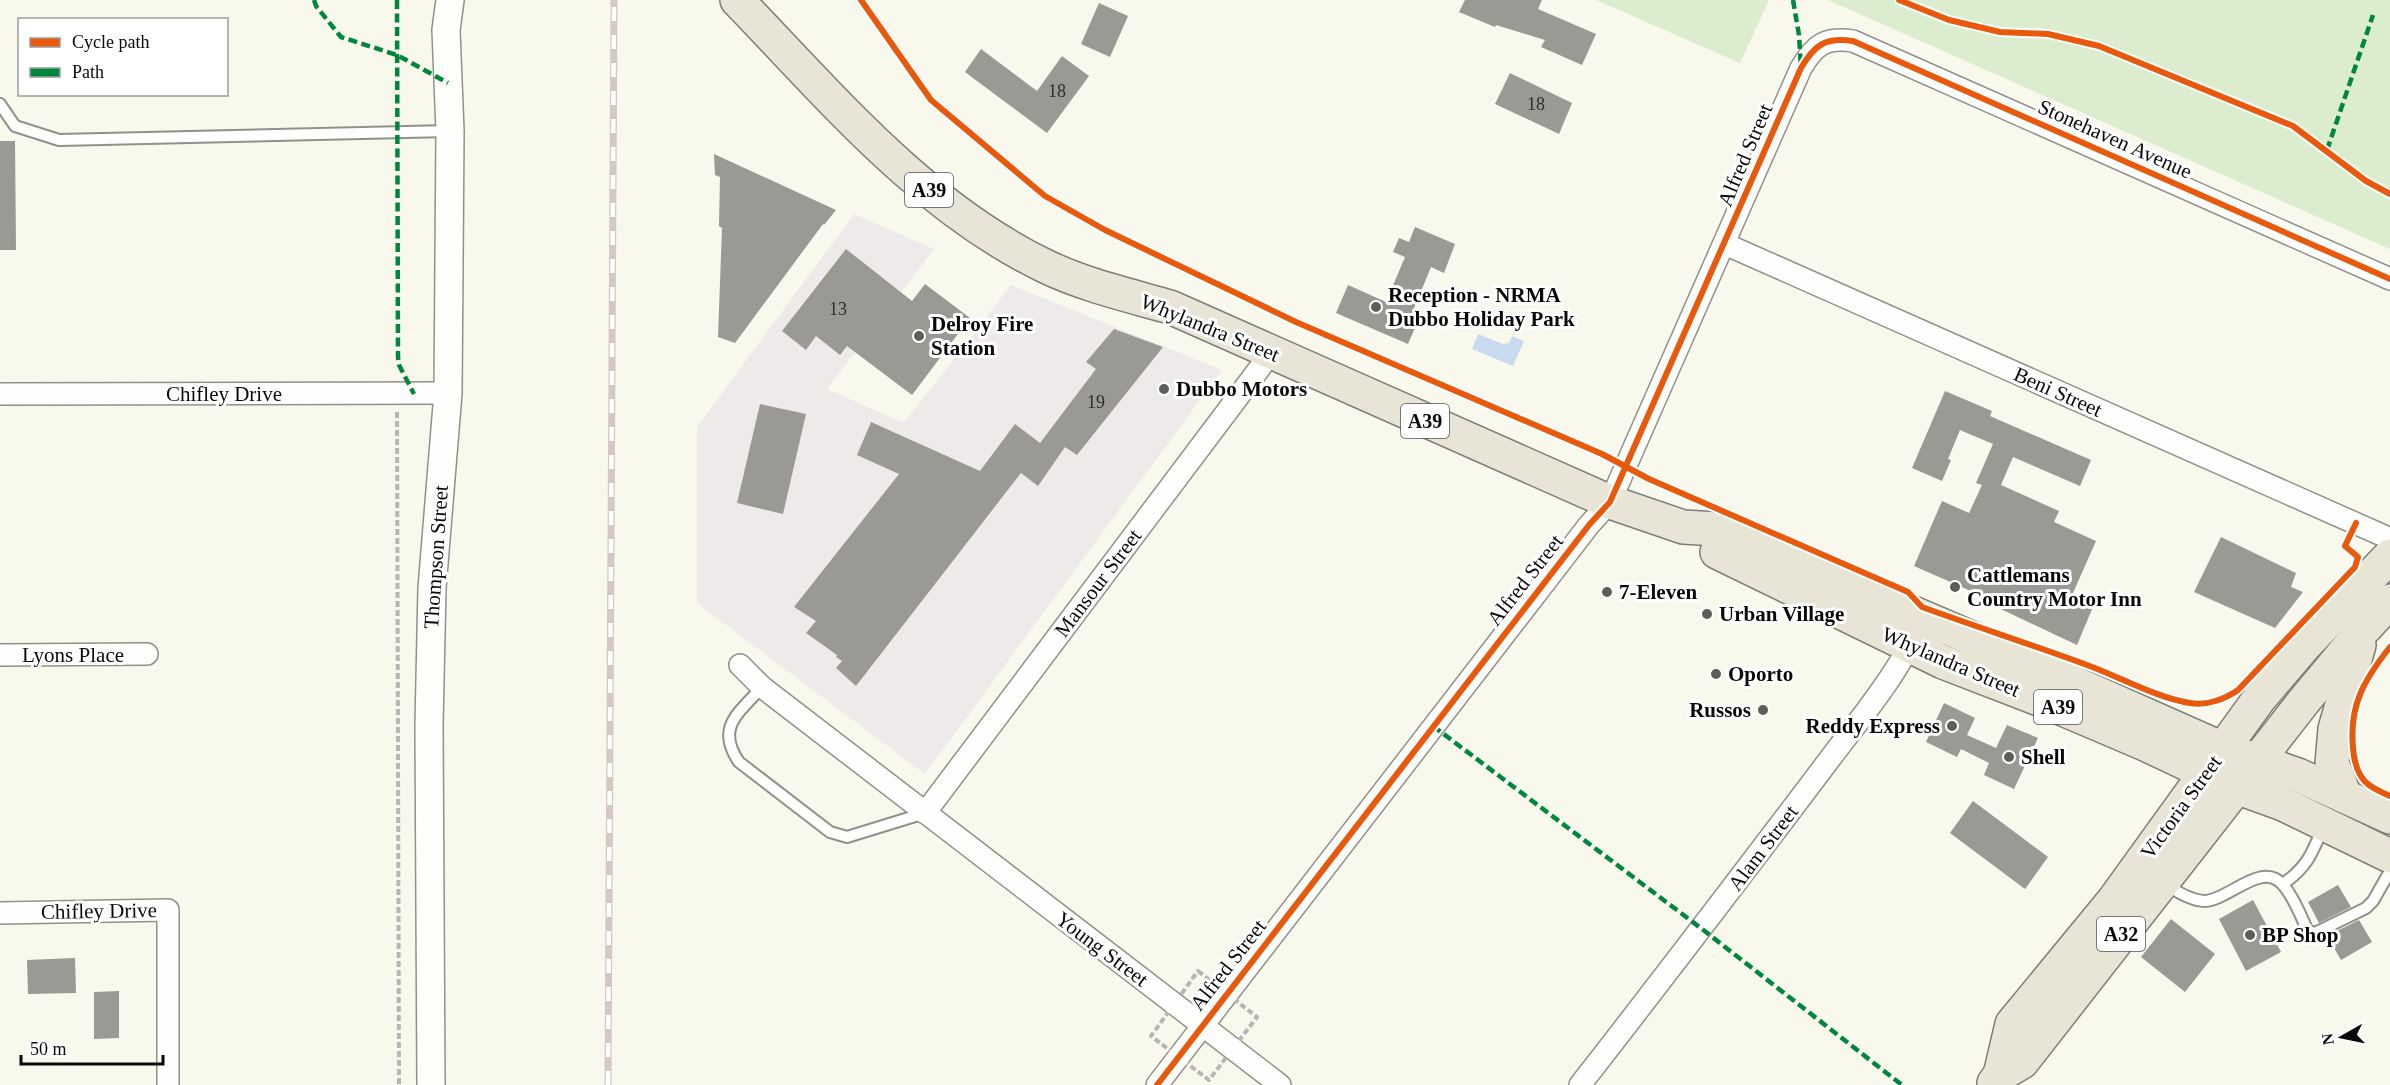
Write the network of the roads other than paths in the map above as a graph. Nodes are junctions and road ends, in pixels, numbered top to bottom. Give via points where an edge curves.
1 (439, 0) edge
2 (450, 0) edge
3 (737, 0) edge
4 (446, 30) junction
5 (1824, 42) joint
6 (0, 104) edge
7 (450, 130) junction
8 (1725, 244) junction
9 (2390, 279) edge
10 (1271, 353) junction
11 (448, 393) junction
12 (0, 394) edge
13 (1610, 502) junction
14 (1692, 515) junction
15 (2389, 540) edge
16 (2390, 602) edge
17 (1892, 605) junction
18 (2364, 629) junction
19 (1908, 647) junction
20 (147, 654) dead end
21 (0, 655) edge
22 (740, 665) dead end
23 (762, 687) junction
24 (2214, 760) junction
25 (2258, 761) junction
26 (2236, 787) junction
27 (2346, 796) junction
28 (925, 813) junction
29 (2390, 817) edge
30 (2324, 824) junction
31 (2390, 856) edge
32 (2390, 871) edge
33 (2161, 882) junction
34 (2283, 884) junction
35 (0, 913) edge
36 (1202, 1026) junction
37 (1996, 1080) edge
38 (168, 1085) edge
39 (431, 1085) edge
40 (1157, 1085) edge
41 (1280, 1085) edge
42 (1581, 1085) edge

1 - 4 street, Thompson Street
2 - 4 street, Thompson Street
3 - 10 highway, Whylandra Street / A39 via 859,126 916,180 964,217 1045,266 1095,286 1170,307
4 - 7 street, Thompson Street
5 - 8 street, Alfred Street via 1810,52 1801,68
5 - 9 street, Stonehaven Avenue via 1853,41
6 - 7 lane via 15,126 59,140
7 - 11 street, Thompson Street
8 - 13 street, Alfred Street
8 - 15 street, Beni Street
10 - 13 highway, Whylandra Street / A39
10 - 28 street, Mansour Street
11 - 12 street, Chifley Drive
11 - 39 street, Thompson Street via 432,599
13 - 14 highway, Whylandra Street / A39
13 - 36 street, Alfred Street
14 - 17 highway, Whylandra Street / A39
14 - 19 highway, Whylandra Street / A39 via 1707,548
15 - 24 highway, Victoria Street / A32
16 - 18 highway, Victoria Street / A32
17 - 19 street via 1910,626 1913,637
17 - 24 highway, Whylandra Street / A39 via 1995,648
18 - 25 highway, Victoria Street / A32
18 - 27 highway via 2336,729 2332,762
19 - 24 highway, Whylandra Street / A39 via 2087,719
19 - 42 street, Alam Street via 1861,718
20 - 21 street, Lyons Place
22 - 23 street, Young Street
23 - 28 street, Young Street
23 - 28 lane via 729,727 728,741 739,762 830,832 847,837
24 - 25 highway, Whylandra Street / A39
24 - 26 highway, Whylandra Street / A39
24 - 37 highway, Victoria Street / A32 via 2114,900 2012,1024
25 - 26 highway, Victoria Street / A32
25 - 27 highway, Whylandra Street / A39
26 - 30 highway, Whylandra Street / A39
26 - 33 highway, Victoria Street / A32
27 - 29 highway, Whylandra Street / A39
28 - 36 street, Young Street
30 - 31 highway, Whylandra Street / A39
30 - 34 lane via 2312,856
32 - 34 lane via 2366,908 2319,932 2308,931
33 - 34 lane via 2204,901 2261,877
33 - 37 highway, Victoria Street / A32 via 2022,1062
35 - 38 street, Chifley Drive via 168,910
36 - 40 street, Alfred Street
36 - 41 street, Young Street

